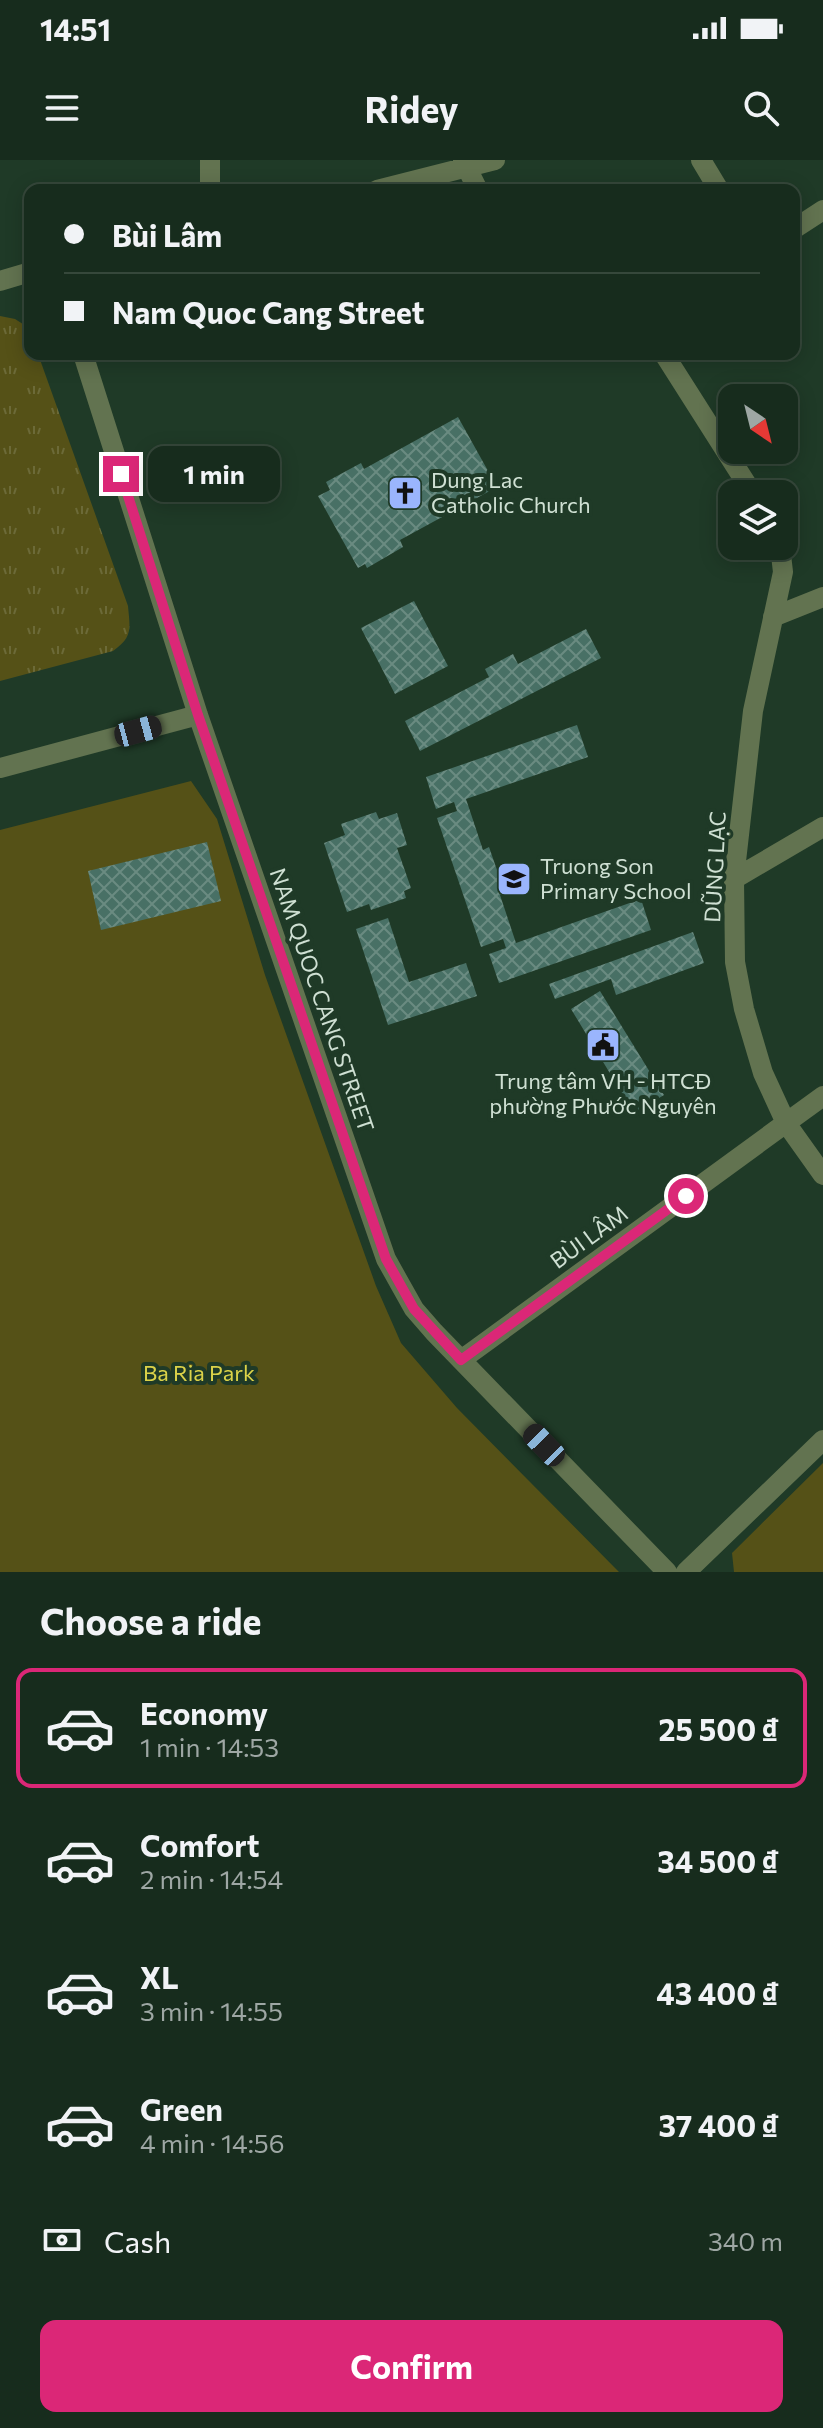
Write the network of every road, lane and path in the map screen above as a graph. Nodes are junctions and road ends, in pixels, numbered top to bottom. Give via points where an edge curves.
1 (210, 160) edge
2 (495, 160) edge
3 (701, 160) edge
4 (465, 164) edge
5 (210, 184) edge
6 (397, 184) edge
7 (475, 184) edge
8 (715, 184) edge
9 (823, 210) edge
10 (800, 225) edge
11 (24, 274) edge
12 (0, 281) edge
13 (85, 360) edge
14 (668, 360) edge
15 (744, 480) edge
16 (782, 560) edge
17 (823, 597) edge
18 (773, 617) junction
19 (198, 715) junction
20 (0, 768) edge
21 (823, 827) edge
22 (734, 879) junction
23 (823, 1096) edge
24 (786, 1123) junction
25 (823, 1175) edge
26 (461, 1360) junction
27 (823, 1440) edge
28 (667, 1572) edge
29 (686, 1572) edge

1 - 5 street
2 - 4 street
3 - 8 street
4 - 6 street
4 - 7 street
9 - 10 street
11 - 12 street
13 - 19 street, NAM QUOC CANG STREET
14 - 15 street
16 - 18 street, DŨNG LẠC
17 - 18 street
18 - 22 street, DŨNG LẠC via 753,711
19 - 20 street
19 - 26 street, NAM QUOC CANG STREET via 386,1259 414,1309
21 - 22 street
22 - 24 street, DŨNG LẠC via 735,962 744,1009 763,1073
23 - 24 street, BÙI LÂM
24 - 25 street, DŨNG LẠC
24 - 26 street, BÙI LÂM
26 - 28 street, NAM QUOC CANG STREET
27 - 29 street

